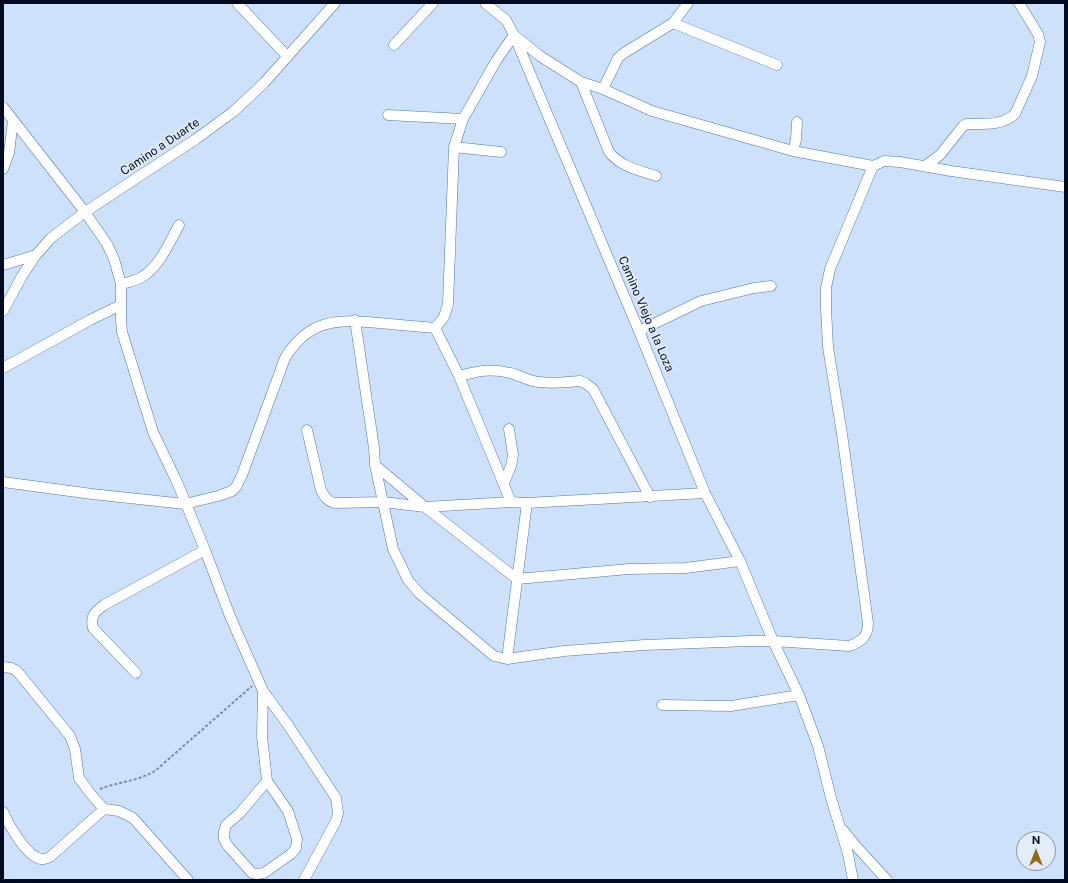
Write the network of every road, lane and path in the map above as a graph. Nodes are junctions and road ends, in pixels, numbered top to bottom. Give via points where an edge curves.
1 (236, 3) edge
2 (334, 3) edge
3 (434, 3) edge
4 (485, 3) edge
5 (688, 3) edge
6 (1019, 3) edge
7 (672, 23) junction
8 (514, 35) junction
9 (394, 45) dead end
10 (287, 56) junction
11 (778, 65) dead end
12 (581, 82) junction
13 (602, 89) junction
14 (3, 107) edge
15 (388, 115) dead end
16 (463, 119) junction
17 (13, 120) junction
18 (797, 122) dead end
19 (454, 147) junction
20 (793, 151) junction
21 (501, 152) dead end
22 (873, 166) junction
23 (925, 166) junction
24 (3, 169) edge
25 (656, 176) dead end
26 (1065, 188) edge
27 (85, 212) junction
28 (178, 225) dead end
29 (36, 255) junction
30 (3, 265) edge
31 (121, 284) junction
32 (771, 286) dead end
33 (121, 305) junction
34 (3, 311) edge
35 (355, 320) junction
36 (435, 328) junction
37 (639, 331) junction
38 (3, 368) edge
39 (459, 376) junction
40 (509, 429) dead end
41 (307, 430) dead end
42 (375, 465) junction
43 (3, 482) edge
44 (504, 483) junction
45 (705, 493) junction
46 (650, 497) junction
47 (383, 502) junction
48 (511, 502) junction
49 (527, 503) junction
50 (185, 504) junction
51 (425, 507) junction
52 (205, 550) junction
53 (740, 561) junction
54 (517, 579) junction
55 (773, 641) junction
56 (507, 659) junction
57 (3, 667) edge
58 (136, 673) dead end
59 (258, 680) junction
60 (263, 691) junction
61 (799, 695) junction
62 (662, 705) dead end
63 (267, 781) junction
64 (90, 793) junction
65 (104, 809) junction
66 (3, 812) edge
67 (840, 825) junction
68 (188, 880) edge
69 (304, 880) edge
70 (853, 880) edge
71 (887, 880) edge

1 - 10 street
2 - 10 street, Camino a Duarte
3 - 9 street
4 - 8 street, Camino Viejo a la Loza via 506,20
5 - 7 street
6 - 23 street via 1038,34 1040,42 1032,76 1015,114 1000,123 966,124 940,155
7 - 11 street
7 - 13 street via 618,58
8 - 12 street via 540,56
8 - 16 street
8 - 37 street, Camino Viejo a la Loza
10 - 27 street, Camino a Duarte via 264,83 233,112
12 - 13 street
12 - 25 street via 609,152 616,161
13 - 20 street via 670,117
14 - 17 street
15 - 16 street
16 - 19 street
17 - 24 street via 9,153
17 - 27 street
18 - 20 street
19 - 21 street
19 - 36 street via 448,304 444,317
20 - 22 street
22 - 23 street via 889,161
22 - 55 street via 830,269 826,288 828,347 868,632 857,644 849,646
23 - 26 street
27 - 29 street, Camino a Duarte via 51,238
27 - 31 street via 107,244
28 - 31 street via 160,259 151,270 142,277
29 - 30 street
29 - 34 street, Camino a Duarte
31 - 33 street
32 - 37 street via 701,301
33 - 38 street
33 - 50 street via 122,332 153,432
35 - 36 street
35 - 42 street
35 - 50 street via 322,325 310,330 292,346 285,358 236,487 218,496
36 - 39 street
37 - 45 street, Camino Viejo a la Loza
39 - 44 street
39 - 46 street via 494,370 540,383 585,383 594,389
40 - 44 street via 513,455
41 - 47 street via 321,490 329,502
42 - 47 street
42 - 51 street
43 - 50 street
44 - 48 street
45 - 46 street
45 - 53 street, Camino Viejo a la Loza
46 - 49 street
47 - 51 street
47 - 56 street via 393,549 408,580 420,594 490,654
48 - 49 street
48 - 51 street
49 - 54 street
50 - 52 street
51 - 54 street
52 - 58 street via 104,605 93,615 93,628
52 - 59 street
53 - 54 street via 685,568 628,569
53 - 55 street, Camino Viejo a la Loza
54 - 56 street
55 - 56 street via 644,645 564,651
55 - 61 street, Camino Viejo a la Loza
57 - 64 street via 17,671 66,730 75,749 79,778
59 - 60 street
59 - 64 path via 155,771 144,777 113,784
60 - 63 street via 262,736
60 - 69 street via 332,790 338,804 336,821
61 - 62 street via 731,706
61 - 67 street, Camino Viejo a la Loza via 818,746
63 - 63 street via 240,813 226,825 224,832 228,846 252,873 257,874 264,873 291,854 296,848 297,839 288,811
64 - 65 street
65 - 66 street via 50,857 43,859 32,854 12,830
65 - 68 street via 119,811 133,818
67 - 70 street
67 - 71 street

